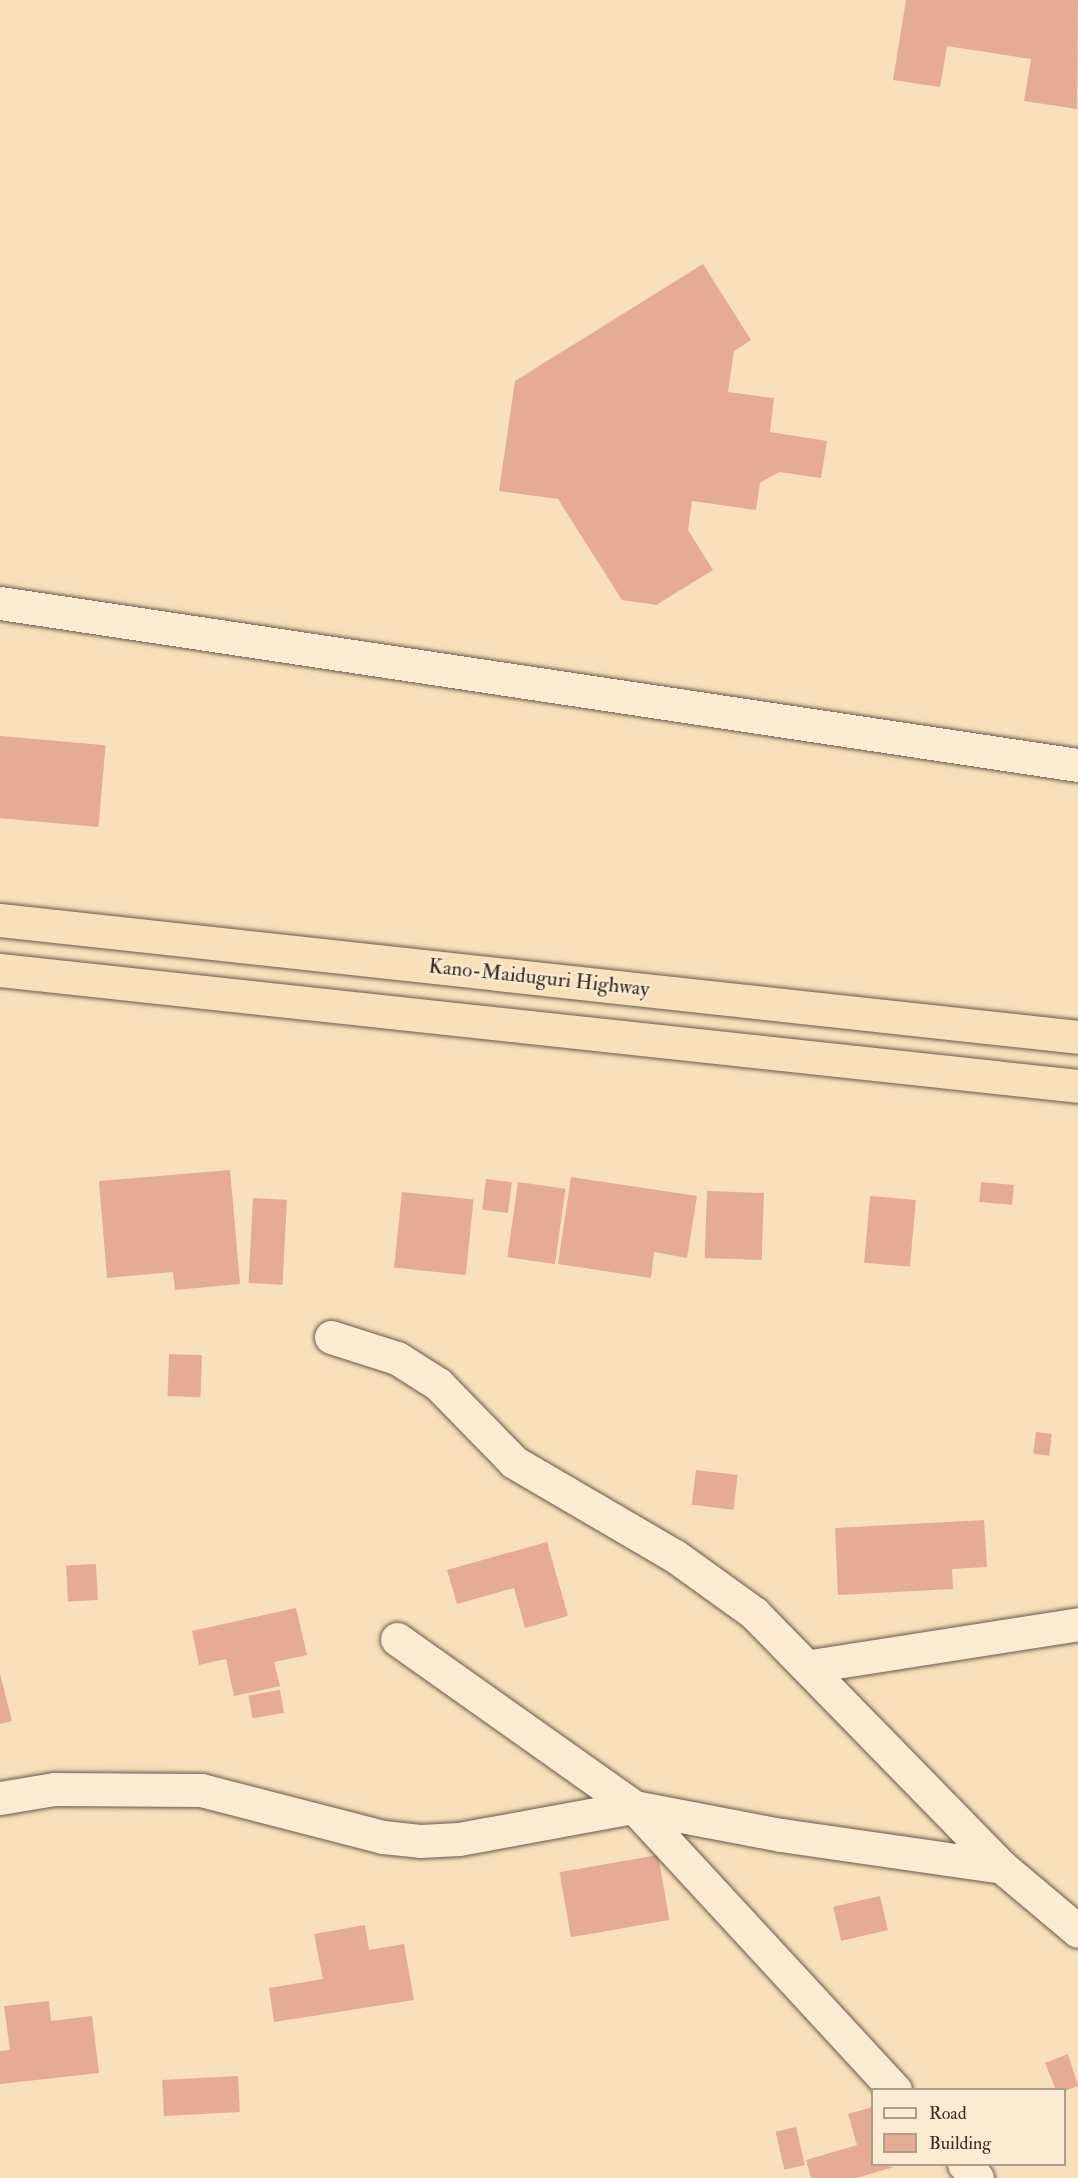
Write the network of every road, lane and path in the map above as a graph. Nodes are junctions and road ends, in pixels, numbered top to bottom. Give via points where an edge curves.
1 (0, 603) edge
2 (1078, 765) edge
3 (0, 920) edge
4 (0, 970) edge
5 (1078, 1036) edge
6 (1078, 1086) edge
7 (331, 1337) dead end
8 (1078, 1624) edge
9 (397, 1639) dead end
10 (811, 1666) junction
11 (0, 1798) edge
12 (634, 1807) junction
13 (1002, 1867) junction
14 (1078, 1931) edge
15 (893, 2088) edge
16 (966, 2166) edge
17 (977, 2178) edge

1 - 2 street
3 - 5 highway, Kano-Maiduguri Highway
4 - 6 highway
7 - 10 street via 397,1358 438,1384 514,1462 675,1556 754,1613
8 - 10 street
9 - 12 street
10 - 13 street
11 - 12 street via 54,1789 201,1790 383,1837 420,1841 459,1839
12 - 13 street via 781,1835
12 - 15 street
13 - 14 street
16 - 17 street

